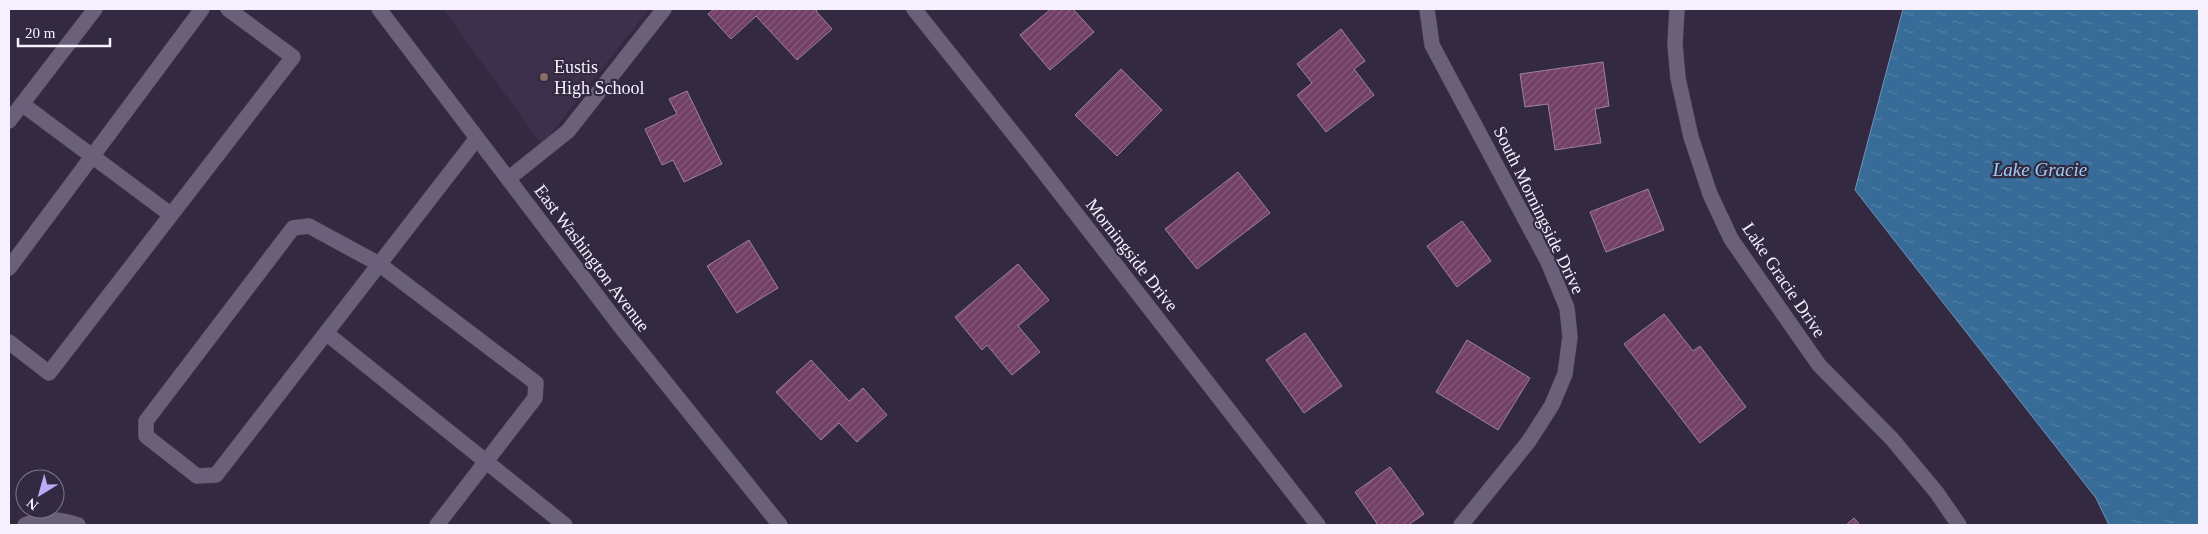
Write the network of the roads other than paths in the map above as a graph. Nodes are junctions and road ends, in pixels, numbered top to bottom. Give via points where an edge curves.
1 (95, 9) edge
2 (202, 9) edge
3 (228, 9) edge
4 (379, 9) edge
5 (664, 9) edge
6 (914, 9) edge
7 (1426, 9) edge
8 (1677, 9) edge
9 (22, 104) junction
10 (9, 121) edge
11 (477, 138) junction
12 (92, 156) junction
13 (508, 179) junction
14 (170, 214) junction
15 (378, 264) junction
16 (9, 268) edge
17 (326, 333) junction
18 (9, 342) edge
19 (486, 462) junction
20 (25, 525) edge
21 (78, 525) edge
22 (436, 525) edge
23 (565, 525) edge
24 (780, 525) edge
25 (1318, 525) edge
26 (1461, 525) edge
27 (1958, 525) edge

1 - 9 street
2 - 12 street
3 - 14 street via 292,57
4 - 11 street, East Washington Avenue
5 - 13 street via 568,131
6 - 25 street, Morningside Drive
7 - 26 street, South Morningside Drive via 1432,45 1548,262 1567,308 1570,337 1565,374 1552,405 1529,441
8 - 27 street, Lake Gracie Drive via 1675,44 1678,78 1689,129 1710,194 1730,239 1820,365 1892,439 1937,493
9 - 10 street
9 - 12 street
11 - 13 street, East Washington Avenue
11 - 15 street
12 - 14 street
12 - 16 street
13 - 24 street, East Washington Avenue via 620,326
14 - 18 street via 49,373
15 - 17 street
15 - 17 street via 308,226 293,228 146,421 146,436 197,476 216,475
15 - 19 street via 536,383 536,398
17 - 19 street
19 - 22 street
19 - 23 street
20 - 21 street via 40,519

